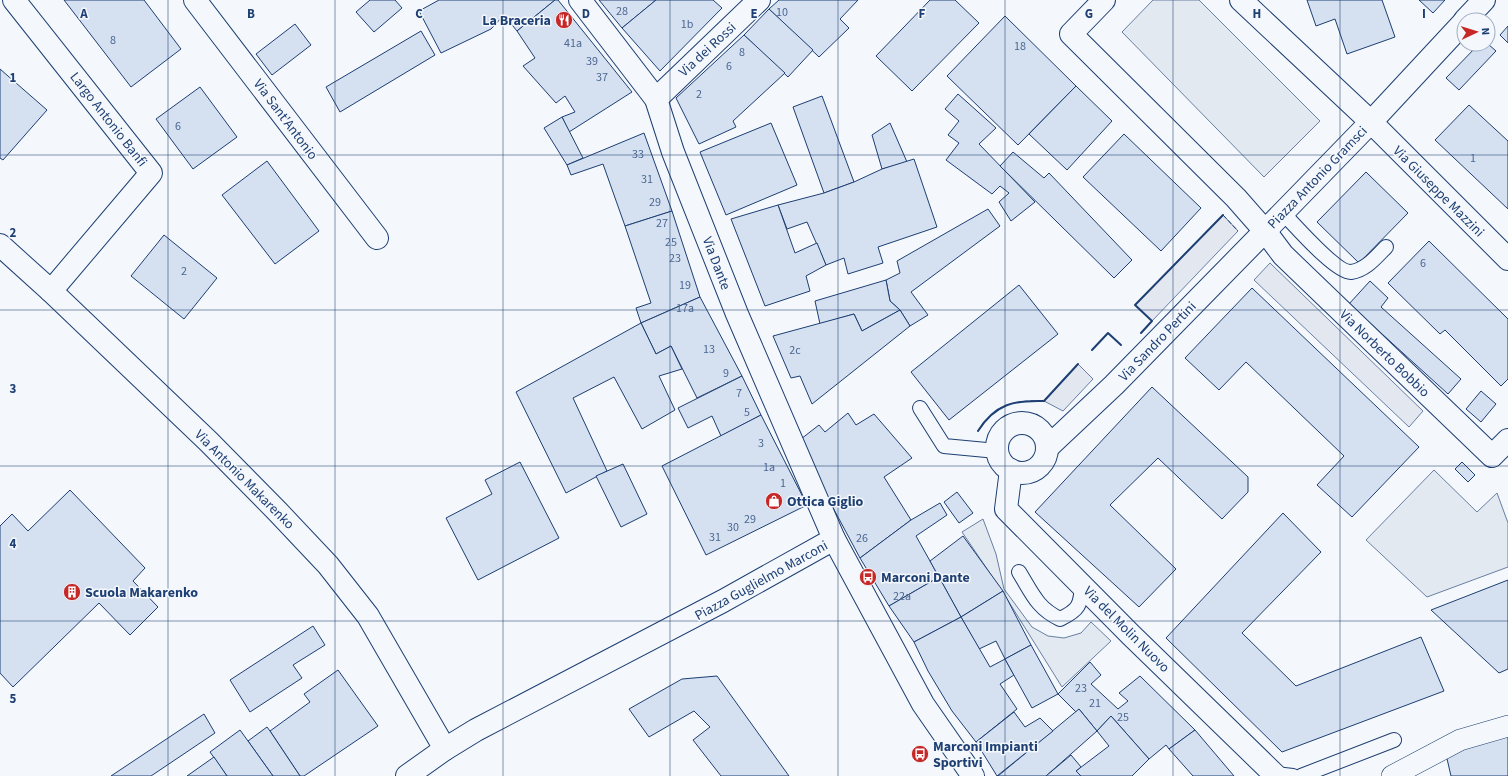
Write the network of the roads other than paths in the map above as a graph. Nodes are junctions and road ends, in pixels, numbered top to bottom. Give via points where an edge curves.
1 (14, 0) edge
2 (195, 0) edge
3 (580, 0) edge
4 (759, 0) edge
5 (1104, 0) edge
6 (1241, 0) edge
7 (1484, 0) edge
8 (1473, 12) edge
9 (1456, 31) edge
10 (656, 99) junction
11 (1370, 122) junction
12 (1282, 212) junction
13 (1265, 231) junction
14 (377, 238) dead end
15 (0, 245) edge
16 (1386, 247) dead end
17 (1508, 259) edge
18 (51, 291) junction
19 (920, 408) dead end
20 (1508, 440) edge
21 (1047, 448) junction
22 (997, 451) junction
23 (1011, 470) junction
24 (834, 539) junction
25 (1019, 572) dead end
26 (1082, 584) junction
27 (1508, 726) edge
28 (1394, 740) dead end
29 (445, 749) junction
30 (1281, 775) edge
31 (407, 776) edge
32 (972, 776) edge
33 (1301, 776) edge
34 (1392, 776) edge

1 - 18 street, Largo Antonio Banfi via 151,173
2 - 14 street, Via Sant'Antonio
3 - 10 street, Via Dante
4 - 10 street, Via dei Rossi
5 - 13 street, Piazza Antonio Gramsci via 1071,34 1236,198
6 - 11 street, Piazza Antonio Gramsci
7 - 8 street
9 - 11 street
10 - 24 street, Via Dante via 737,314
11 - 12 street, Piazza Antonio Gramsci
11 - 17 street, Via Giuseppe Mazzini
12 - 13 street, Piazza Antonio Gramsci
12 - 16 lane via 1335,266 1350,272 1362,269
13 - 20 street, Via Norberto Bobbio via 1283,255 1492,456
13 - 21 street, Via Sandro Pertini via 1114,385
15 - 18 street, Via Antonio Makarenko
18 - 29 street, Via Antonio Makarenko via 209,442 328,565 368,616
19 - 22 lane via 944,446
21 - 22 street via 1046,440 1036,426 1021,422 1000,435
21 - 23 street, Via Sandro Pertini via 1042,463 1035,469 1027,472
22 - 23 street via 1004,465
23 - 26 street, Via del Molin Nuovo via 1006,509
24 - 29 street, Piazza Guglielmo Marconi
24 - 32 street, Piazza Guglielmo Marconi via 923,704
25 - 26 lane via 1035,599 1047,613 1060,619 1074,612 1081,600
26 - 30 street, Via del Molin Nuovo via 1131,634
27 - 34 street via 1460,740
28 - 33 lane
29 - 31 street, Piazza Guglielmo Marconi

